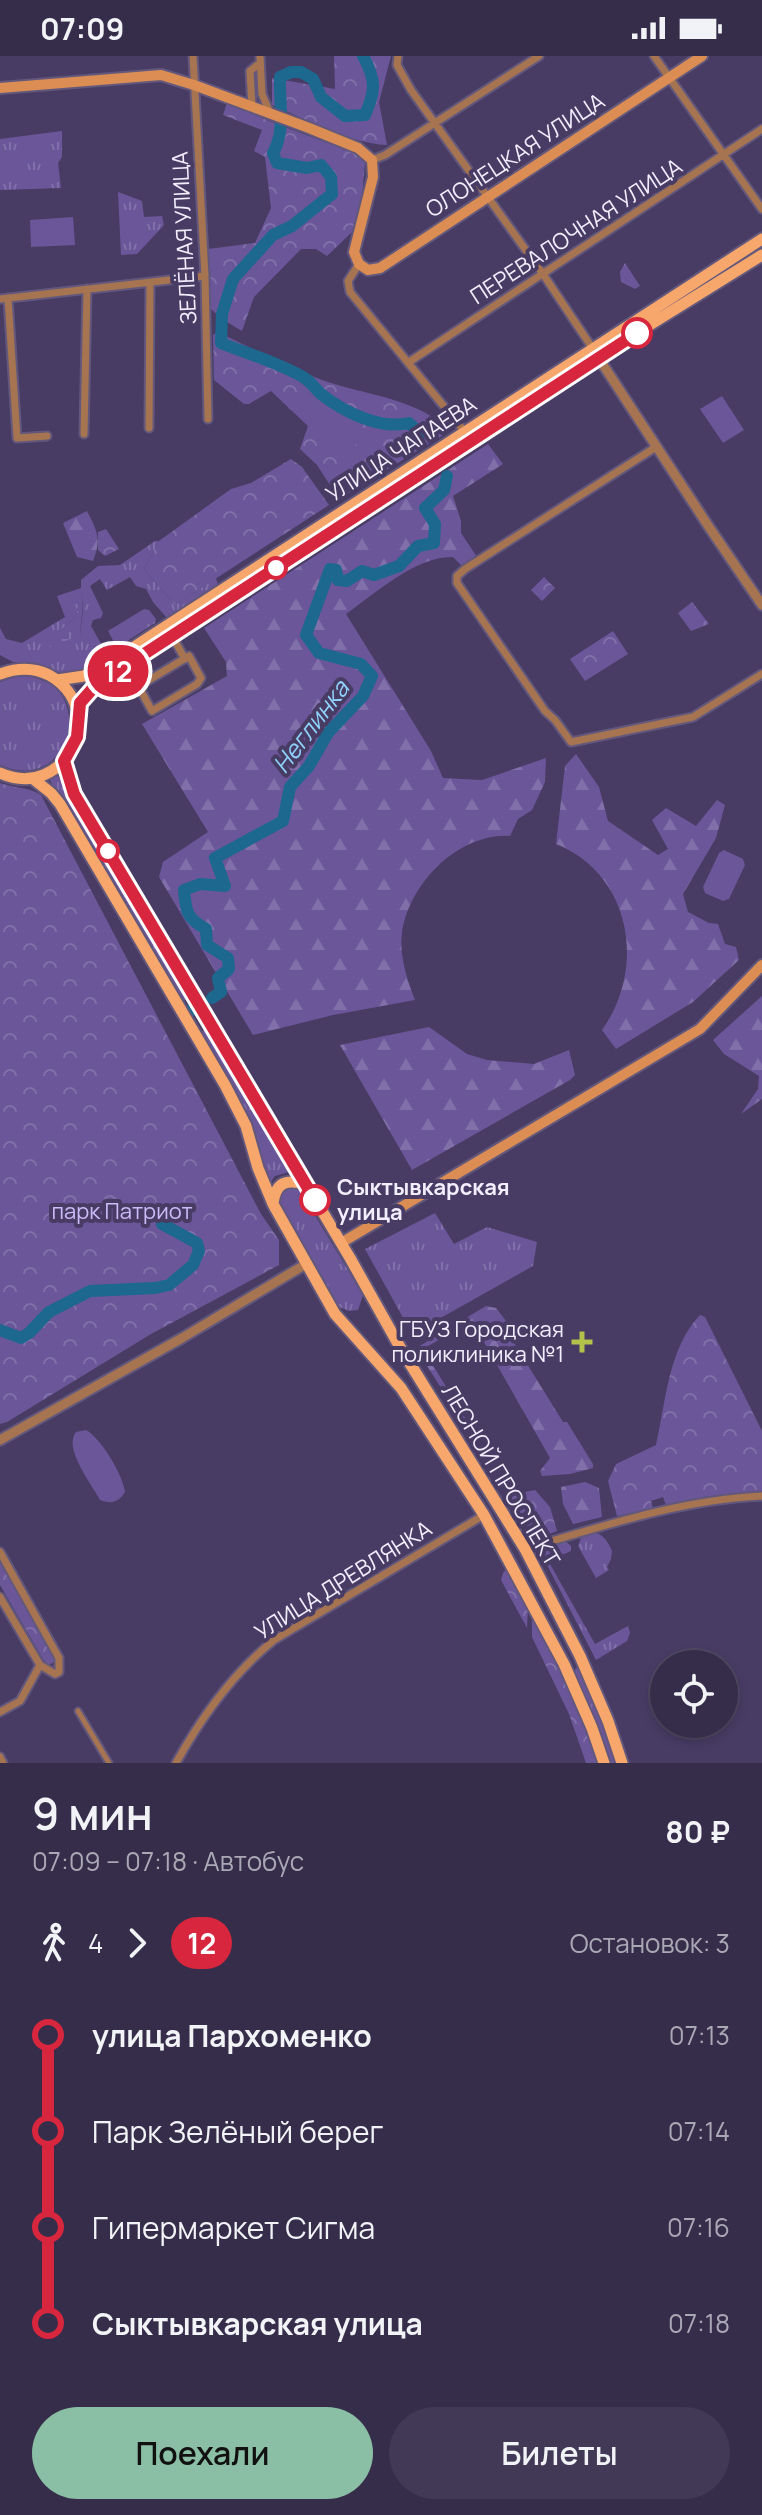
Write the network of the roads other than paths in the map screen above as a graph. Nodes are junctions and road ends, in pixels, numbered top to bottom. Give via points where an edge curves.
1 (193, 56) edge
2 (539, 56) edge
3 (654, 56) edge
4 (702, 56) edge
5 (260, 59) edge
6 (397, 60) edge
7 (669, 78) junction
8 (194, 85) junction
9 (0, 88) edge
10 (262, 94) junction
11 (252, 106) junction
12 (272, 114) junction
13 (435, 124) junction
14 (762, 129) edge
15 (723, 155) junction
16 (372, 160) junction
17 (486, 197) junction
18 (762, 209) edge
19 (762, 239) edge
20 (762, 255) edge
21 (359, 264) junction
22 (543, 274) junction
23 (205, 276) junction
24 (150, 283) junction
25 (87, 289) junction
26 (4, 298) edge
27 (596, 353) junction
28 (409, 362) junction
29 (208, 419) dead end
30 (149, 428) dead end
31 (465, 432) junction
32 (84, 434) dead end
33 (47, 436) dead end
34 (656, 447) junction
35 (762, 605) edge
36 (172, 636) junction
37 (136, 659) junction
38 (185, 659) junction
39 (0, 662) edge
40 (5, 672) edge
41 (762, 674) edge
42 (57, 680) junction
43 (149, 680) junction
44 (78, 713) junction
45 (64, 761) junction
46 (0, 773) edge
47 (32, 778) junction
48 (762, 965) edge
49 (306, 1184) junction
50 (273, 1204) junction
51 (341, 1243) junction
52 (306, 1264) junction
53 (441, 1412) junction
54 (424, 1423) junction
55 (0, 1440) edge
56 (762, 1496) edge
57 (484, 1515) junction
58 (525, 1549) junction
59 (0, 1552) edge
60 (0, 1597) edge
61 (580, 1656) junction
62 (564, 1664) junction
63 (40, 1665) junction
64 (78, 1711) dead end
65 (0, 1712) edge
66 (0, 1757) edge
67 (3, 1763) edge
68 (109, 1763) edge
69 (176, 1763) edge
70 (604, 1763) edge
71 (622, 1763) edge

1 - 8 street, ЗЕЛЁНАЯ УЛИЦА
2 - 13 street
3 - 7 street
4 - 7 main road, ОЛОНЕЦКАЯ УЛИЦА
5 - 10 street
5 - 11 street via 250,71
6 - 13 street
7 - 15 street
7 - 17 main road, ОЛОНЕЦКАЯ УЛИЦА
8 - 9 main road via 161,75
8 - 11 main road
8 - 23 street, ЗЕЛЁНАЯ УЛИЦА
10 - 11 street
10 - 12 street
11 - 12 main road
12 - 16 main road via 358,148
13 - 16 street
13 - 17 street
14 - 15 street, ПЕРЕВАЛОЧНАЯ УЛИЦА
15 - 18 street
15 - 22 street, ПЕРЕВАЛОЧНАЯ УЛИЦА
16 - 21 main road via 373,177 354,252
17 - 21 main road, ОЛОНЕЦКАЯ УЛИЦА via 380,268 368,270
17 - 22 street
19 - 27 main road, УЛИЦА ЧАПАЕВА
20 - 27 main road, УЛИЦА ЧАПАЕВА
21 - 28 street via 348,281 350,292
22 - 27 street
22 - 28 street, ПЕРЕВАЛОЧНАЯ УЛИЦА
23 - 24 street
23 - 29 street, ЗЕЛЁНАЯ УЛИЦА
24 - 25 street
24 - 30 street
25 - 26 street
25 - 32 street
26 - 33 street via 17,438
27 - 31 main road, УЛИЦА ЧАПАЕВА
27 - 34 street
27 - 36 main road, УЛИЦА ЧАПАЕВА
28 - 31 street
31 - 42 main road, УЛИЦА ЧАПАЕВА via 117,658 84,676
34 - 35 street
34 - 41 street via 460,572 457,583 571,742 693,717
36 - 37 main road, УЛИЦА ЧАПАЕВА
36 - 38 street
37 - 43 street
37 - 44 main road, УЛИЦА ЧАПАЕВА via 95,686
38 - 43 street
38 - 43 street via 189,656 201,678 152,711 141,691
39 - 40 main road
40 - 42 main road via 26,669
42 - 44 main road
44 - 45 main road via 77,737
45 - 47 main road
45 - 49 main road, ЛЕСНОЙ ПРОСПЕКТ via 74,794
46 - 47 main road
47 - 50 main road, ЛЕСНОЙ ПРОСПЕКТ via 60,804 193,1032 246,1126
48 - 51 main road via 700,1029
49 - 50 main road via 282,1184
49 - 51 main road, ЛЕСНОЙ ПРОСПЕКТ
50 - 52 main road, ЛЕСНОЙ ПРОСПЕКТ
51 - 53 main road, ЛЕСНОЙ ПРОСПЕКТ
52 - 54 main road, ЛЕСНОЙ ПРОСПЕКТ via 335,1314 401,1388
52 - 55 street
53 - 54 main road
53 - 58 main road, ЛЕСНОЙ ПРОСПЕКТ
54 - 57 main road, ЛЕСНОЙ ПРОСПЕКТ
56 - 58 street via 667,1508
57 - 62 main road, ЛЕСНОЙ ПРОСПЕКТ
57 - 69 street, УЛИЦА ДРЕВЛЯНКА via 254,1656 215,1700
58 - 61 main road, ЛЕСНОЙ ПРОСПЕКТ
59 - 63 street via 59,1658 59,1672
60 - 63 street
61 - 62 main road
61 - 71 main road, ЛЕСНОЙ ПРОСПЕКТ
62 - 70 main road, ЛЕСНОЙ ПРОСПЕКТ
63 - 65 street via 20,1701
64 - 68 street
66 - 67 street

